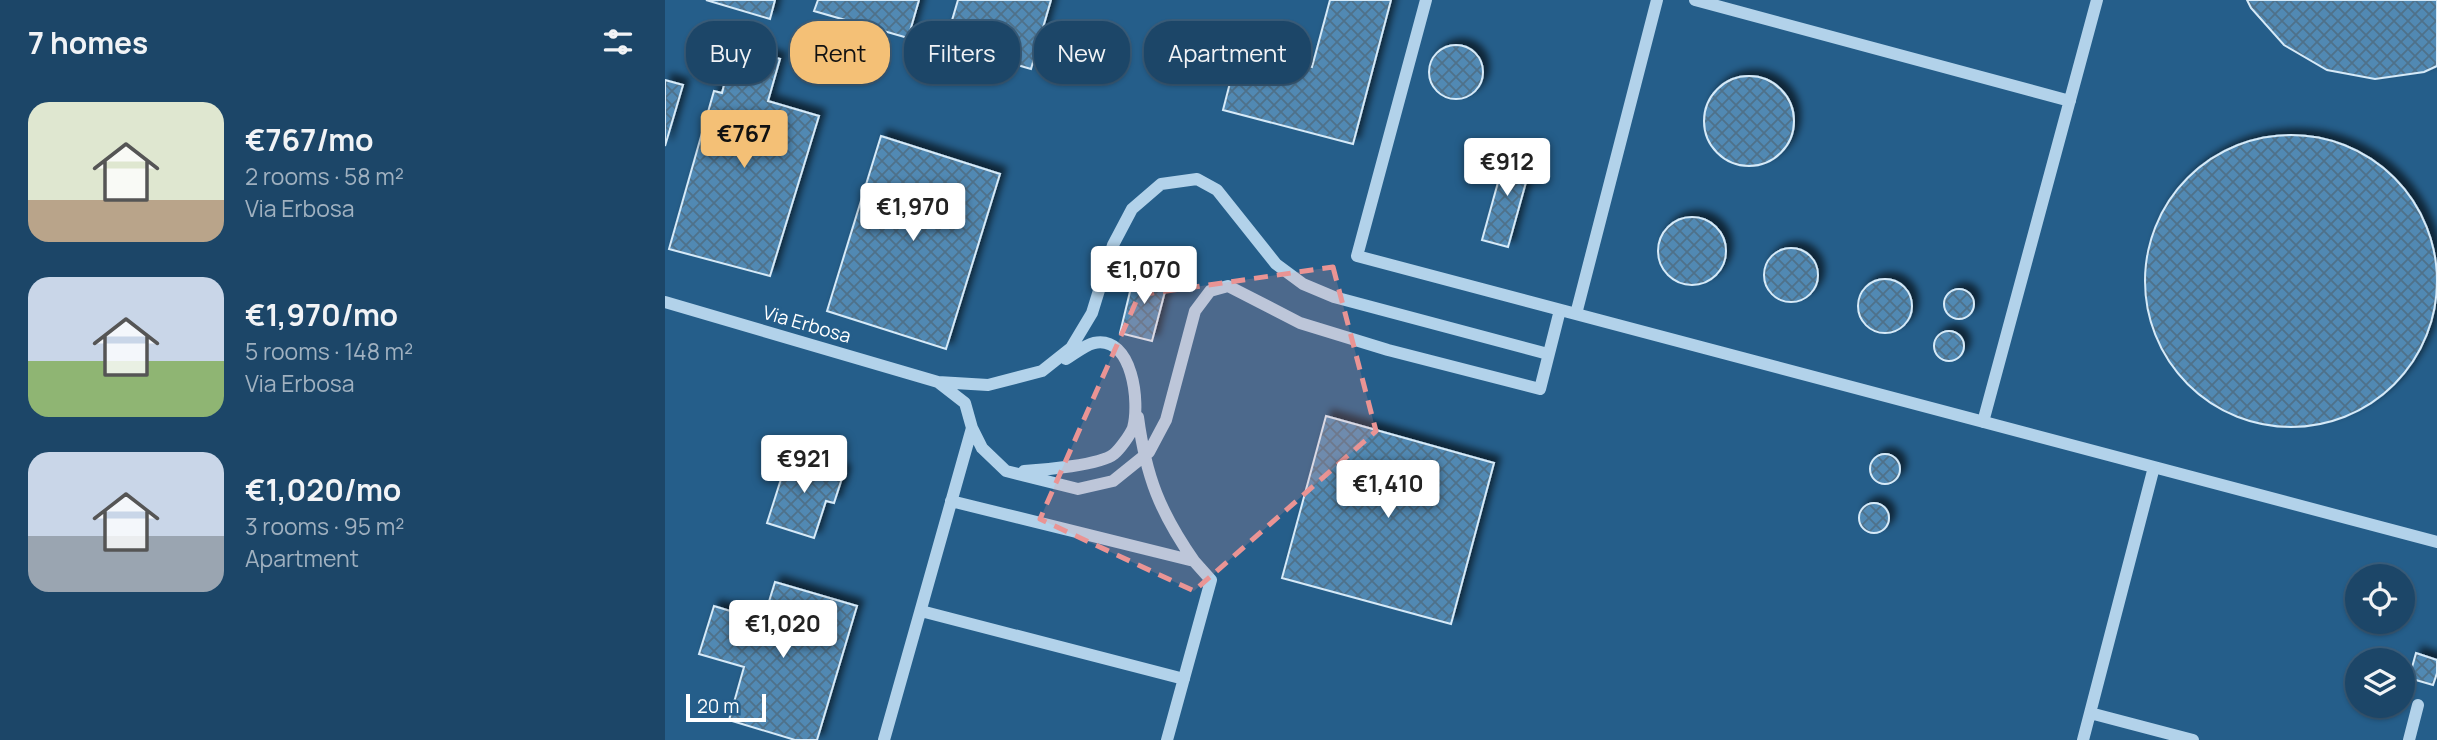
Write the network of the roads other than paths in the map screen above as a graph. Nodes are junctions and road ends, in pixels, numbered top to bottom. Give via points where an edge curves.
1 (1426, 0) edge
2 (1657, 0) edge
3 (1695, 0) edge
4 (2097, 0) edge
5 (2070, 101) junction
6 (665, 302) edge
7 (1560, 310) junction
8 (1576, 314) junction
9 (1548, 354) junction
10 (1042, 371) junction
11 (938, 382) junction
12 (1136, 408) junction
13 (1983, 422) junction
14 (972, 428) junction
15 (1143, 456) junction
16 (2154, 467) junction
17 (1006, 471) junction
18 (951, 501) junction
19 (2437, 541) edge
20 (1193, 561) junction
21 (921, 611) junction
22 (1184, 679) junction
23 (2418, 705) dead end
24 (2090, 713) junction
25 (885, 740) edge
26 (1167, 740) edge
27 (2083, 740) edge
28 (2193, 740) edge
29 (2409, 740) edge

1 - 7 street via 1357,256
2 - 8 street
3 - 5 street
4 - 5 street
5 - 13 street
6 - 11 street, Via Erbosa
7 - 8 street
7 - 9 street
8 - 13 street
9 - 10 street via 1334,298 1303,284 1276,264 1217,190 1197,179 1161,184 1132,209 1113,245 1092,313 1071,348
9 - 15 street via 1539,389 1300,323 1228,286 1210,291 1195,311 1166,419
10 - 11 street via 988,385
10 - 12 street via 1094,343 1107,344 1124,354
11 - 14 street via 965,403
12 - 15 street
12 - 17 street via 1132,430 1113,455 1074,466
13 - 16 street
14 - 17 street via 982,448
14 - 18 street
15 - 17 street via 1113,481 1077,489
15 - 20 street via 1166,519
16 - 19 street
16 - 24 street
18 - 20 street
18 - 21 street
20 - 22 street via 1211,580
21 - 22 street
21 - 25 street
22 - 26 street
23 - 29 street
24 - 27 street
24 - 28 street

